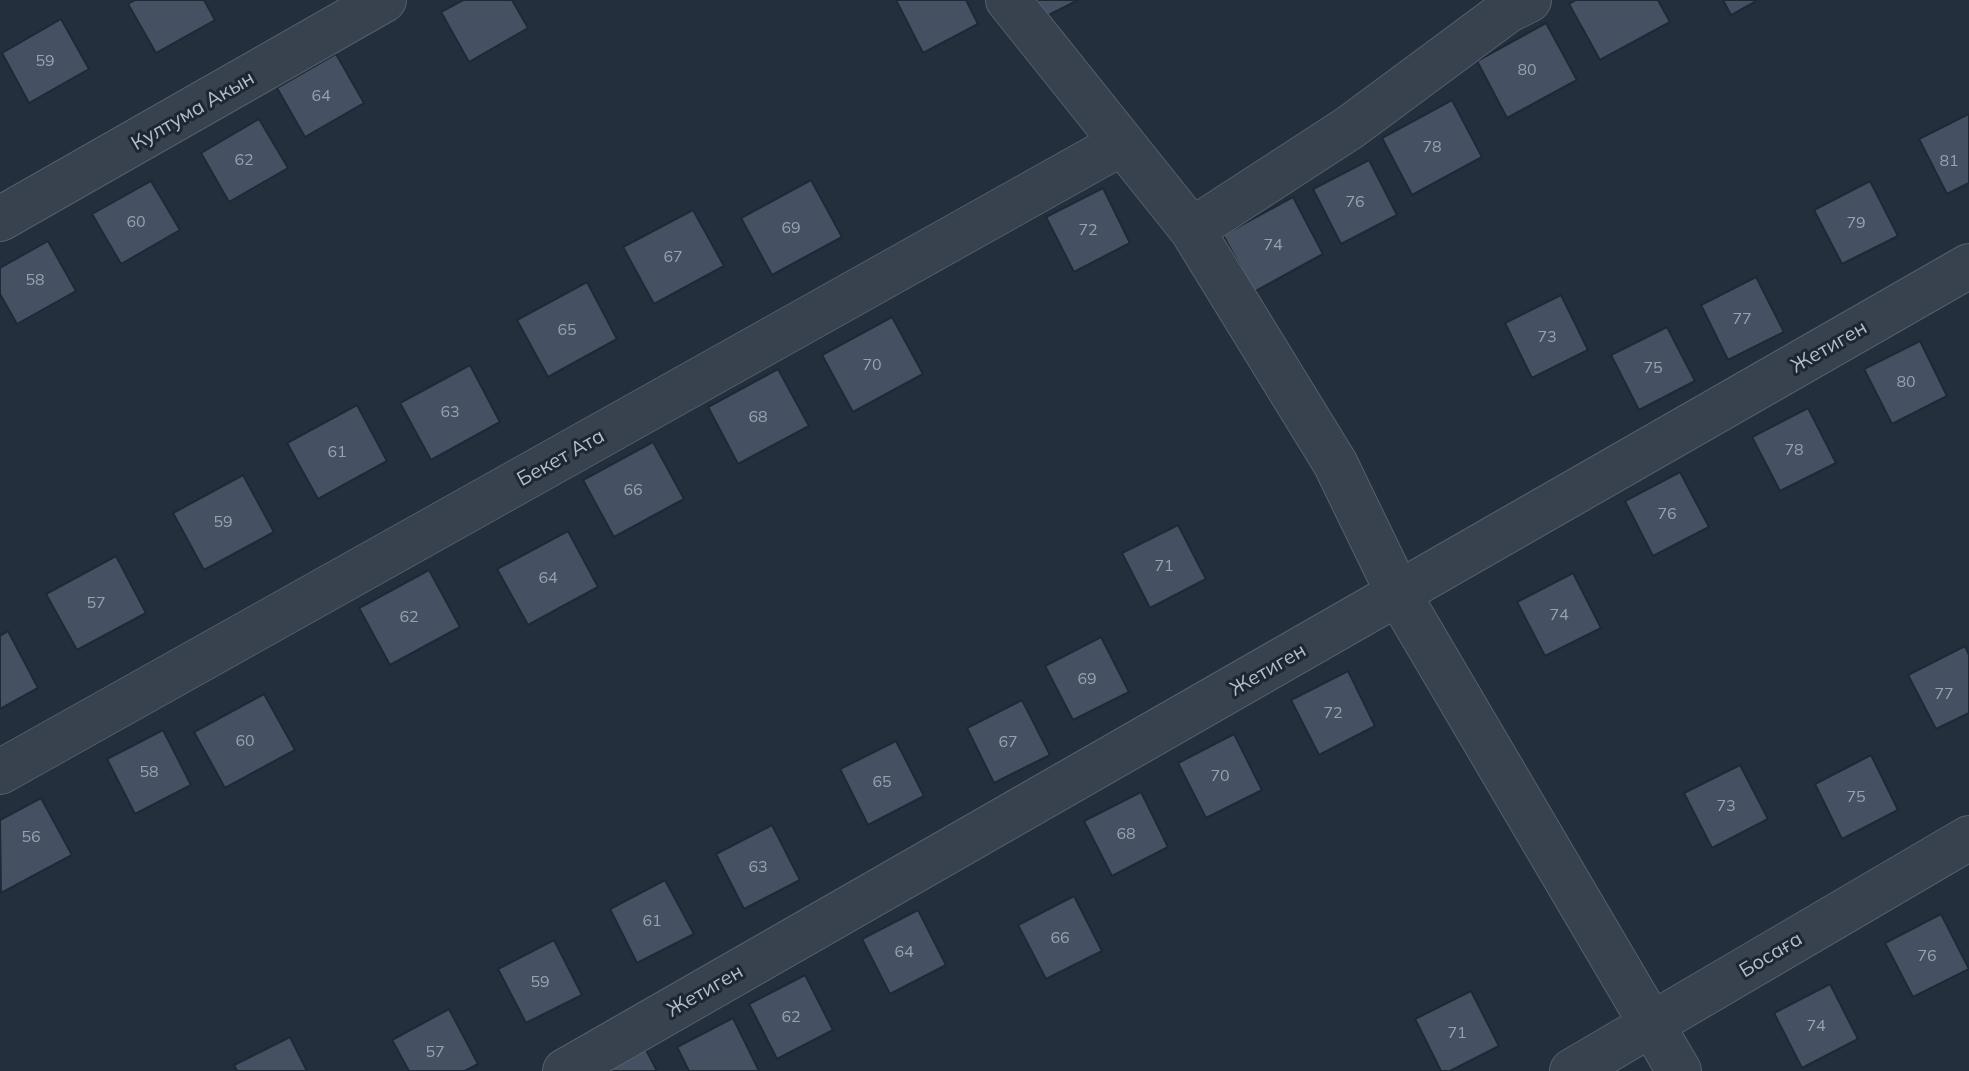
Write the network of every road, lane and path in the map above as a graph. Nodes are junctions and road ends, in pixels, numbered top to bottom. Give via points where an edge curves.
1 (384, 0) edge
2 (1008, 0) edge
3 (1529, 0) edge
4 (1122, 143) junction
5 (0, 219) edge
6 (1192, 230) junction
7 (1969, 266) edge
8 (1399, 595) junction
9 (0, 772) edge
10 (1969, 838) edge
11 (1655, 1023) junction
12 (565, 1071) edge
13 (1572, 1071) edge
14 (1679, 1071) edge

1 - 5 street, Култума Акын
2 - 4 street
3 - 6 street via 1349,128
4 - 6 street
4 - 9 street, Бекет Ата
6 - 8 street via 1335,463
7 - 8 street, Жетиген
8 - 11 street
8 - 12 street, Жетиген
10 - 11 street, Босаға
11 - 13 street, Босаға
11 - 14 street

